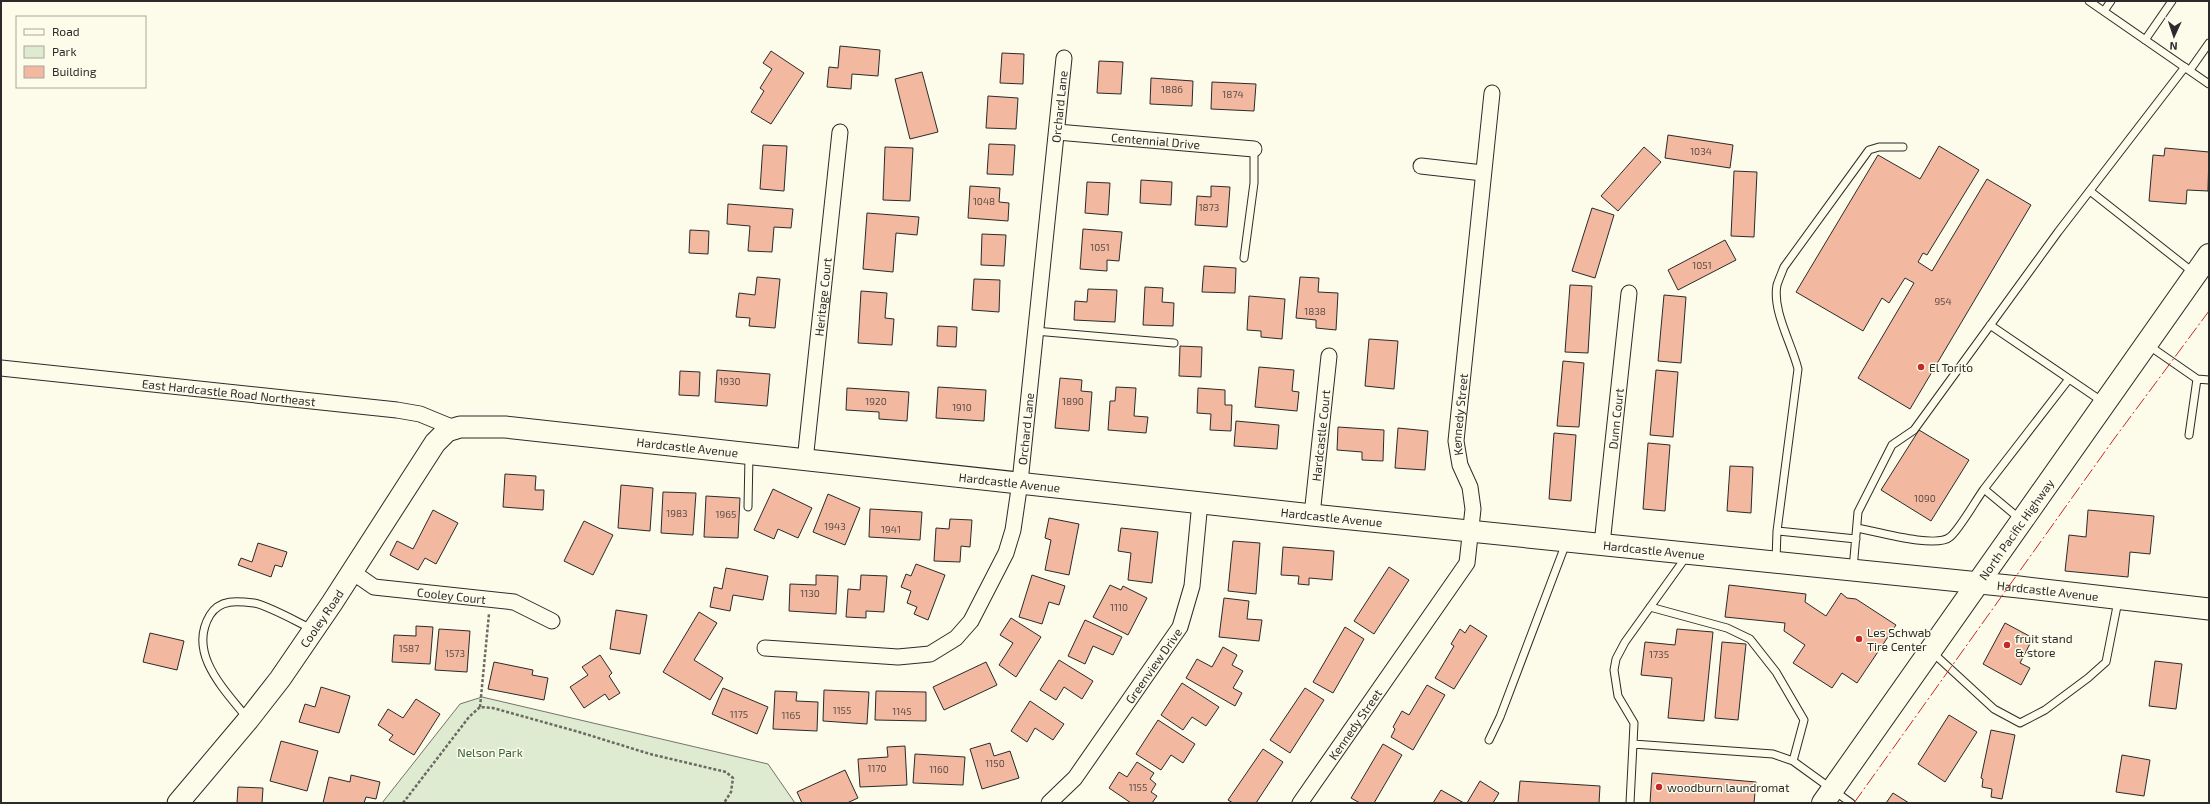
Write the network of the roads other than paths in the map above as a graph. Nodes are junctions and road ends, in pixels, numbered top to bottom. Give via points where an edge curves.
1 (2089, 1) edge
2 (2111, 1) edge
3 (2172, 1) edge
4 (2104, 12) junction
5 (2145, 40) junction
6 (2209, 43) edge
7 (1064, 58) dead end
8 (2187, 69) junction
9 (2209, 84) edge
10 (1492, 93) dead end
11 (840, 132) dead end
12 (1057, 132) junction
13 (1903, 147) dead end
14 (1254, 149) joint
15 (1421, 166) dead end
16 (1484, 173) junction
17 (2090, 191) junction
18 (2209, 255) edge
19 (1244, 258) dead end
20 (2195, 275) junction
21 (1629, 293) dead end
22 (1990, 325) junction
23 (1035, 331) junction
24 (1174, 343) dead end
25 (2146, 344) junction
26 (1329, 356) dead end
27 (1, 368) edge
28 (2198, 378) junction
29 (2068, 379) junction
30 (2209, 380) edge
31 (2104, 403) junction
32 (454, 428) junction
33 (2189, 435) dead end
34 (750, 455) junction
35 (805, 461) junction
36 (1020, 482) junction
37 (1984, 489) junction
38 (1200, 502) junction
39 (748, 507) dead end
40 (1312, 515) junction
41 (2022, 520) junction
42 (1857, 528) junction
43 (1472, 530) junction
44 (1778, 531) junction
45 (1856, 539) junction
46 (1567, 541) junction
47 (1602, 544) junction
48 (1688, 553) junction
49 (1776, 562) junction
50 (1853, 570) junction
51 (351, 571) junction
52 (1978, 583) junction
53 (2118, 599) junction
54 (1650, 607) junction
55 (2209, 609) edge
56 (552, 621) dead end
57 (314, 630) junction
58 (765, 648) dead end
59 (1930, 651) junction
60 (248, 720) junction
61 (1489, 740) dead end
62 (1633, 744) junction
63 (1793, 761) junction
64 (1828, 797) edge
65 (178, 803) edge
66 (1049, 803) edge
67 (1300, 803) edge
68 (1630, 803) edge
69 (1851, 803) edge

1 - 4 lane
2 - 4 lane
3 - 5 lane
4 - 5 lane
5 - 8 lane
6 - 8 lane
7 - 12 street, Orchard Lane
8 - 9 lane
8 - 17 lane
10 - 16 street, Kennedy Street
11 - 35 street, Heritage Court
12 - 14 street, Centennial Drive
12 - 23 street, Orchard Lane
13 - 44 lane via 1878,146 1869,150 1784,267 1777,285 1776,299 1786,338 1794,352 1798,369
14 - 19 lane via 1254,183
15 - 16 street
16 - 43 street, Kennedy Street via 1456,441 1460,464 1470,487
17 - 20 lane
17 - 22 lane
18 - 20 main road, North Pacific Highway
20 - 25 main road, North Pacific Highway
21 - 47 street, Dunn Court
22 - 29 lane
22 - 42 lane via 1914,430 1892,445 1858,512
23 - 24 lane
23 - 36 street, Orchard Lane
25 - 28 lane
25 - 31 main road, North Pacific Highway
26 - 40 street, Hardcastle Court
27 - 32 street, East Hardcastle Road Northeast via 397,410 420,414
28 - 30 lane
28 - 33 lane
29 - 31 lane
29 - 37 lane
31 - 41 main road, North Pacific Highway
32 - 34 street, Hardcastle Avenue via 506,427
32 - 51 street, Cooley Road via 441,436 427,453
34 - 35 street, Hardcastle Avenue
34 - 39 lane
35 - 36 street, Hardcastle Avenue
36 - 38 street, Hardcastle Avenue
36 - 58 street, Orchard Lane via 1013,530 1006,553 971,621 956,638 930,654 898,657
37 - 41 lane
37 - 42 lane via 1950,537 1945,539 1924,541
38 - 40 street, Hardcastle Avenue
38 - 66 street, Greenview Drive via 1192,586 1180,627 1075,778
40 - 43 street, Hardcastle Avenue
41 - 52 main road, North Pacific Highway
42 - 45 lane
43 - 46 street, Hardcastle Avenue
43 - 67 street, Kennedy Street via 1464,568
44 - 45 lane
44 - 49 lane
45 - 50 lane
46 - 47 street, Hardcastle Avenue
46 - 61 lane via 1500,718
47 - 48 street, Hardcastle Avenue
48 - 49 street, Hardcastle Avenue
48 - 54 lane
49 - 50 street, Hardcastle Avenue
50 - 52 street, Hardcastle Avenue
51 - 56 street, Cooley Court via 374,587 522,604
51 - 57 street, Cooley Road
52 - 53 street, Hardcastle Avenue
52 - 59 main road, North Pacific Highway
53 - 55 street, Hardcastle Avenue
53 - 59 lane via 2106,662 2045,710 2020,723 1994,709
54 - 62 lane via 1625,642 1616,659 1614,670 1618,696 1634,723
54 - 63 lane via 1727,628 1750,639 1776,672 1804,720
57 - 60 street, Cooley Road
57 - 60 lane via 256,604 226,602 214,608 202,633 207,663
59 - 64 main road, North Pacific Highway
60 - 65 street, Cooley Road
62 - 63 lane via 1773,754
62 - 68 lane
63 - 64 lane
64 - 69 lane

